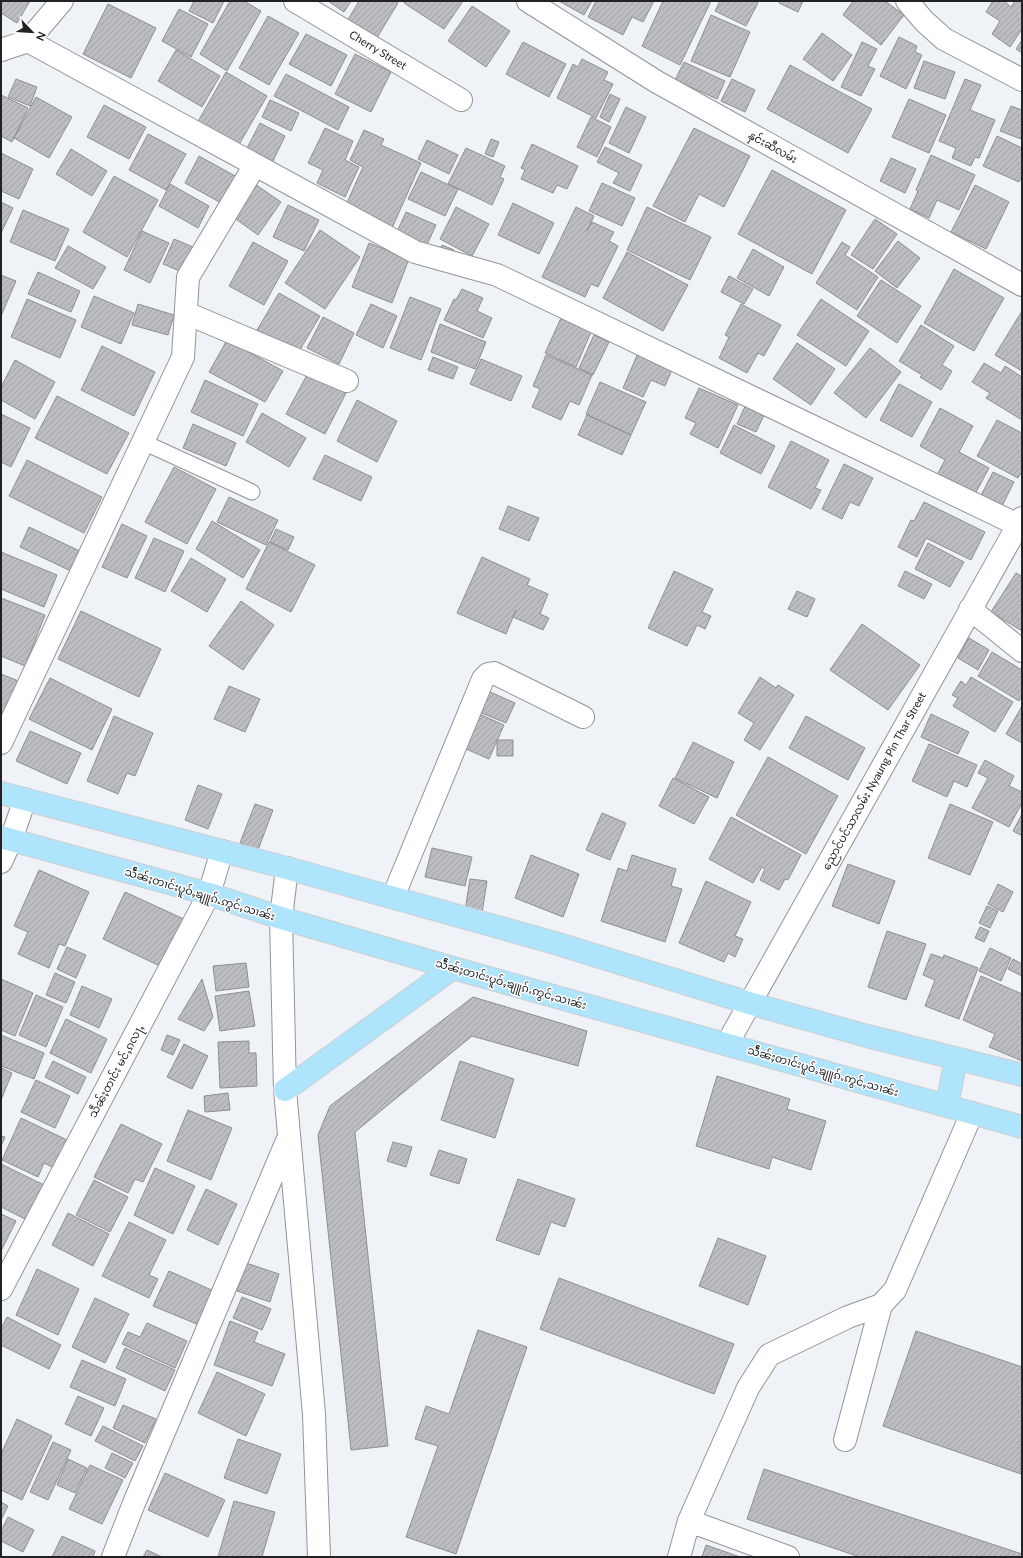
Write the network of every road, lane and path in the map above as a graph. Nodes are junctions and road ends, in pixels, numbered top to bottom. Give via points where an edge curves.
1 (62, 1) edge
2 (295, 1) edge
3 (528, 1) edge
4 (907, 1) edge
5 (28, 41) junction
6 (1, 50) edge
7 (1022, 80) edge
8 (461, 100) dead end
9 (255, 165) junction
10 (1022, 285) edge
11 (186, 313) junction
12 (347, 381) dead end
13 (143, 442) junction
14 (252, 492) dead end
15 (1020, 521) edge
16 (970, 609) junction
17 (1022, 651) edge
18 (582, 717) dead end
19 (1, 742) edge
20 (1, 793) edge
21 (25, 799) junction
22 (6, 838) edge
23 (222, 851) junction
24 (1, 862) edge
25 (287, 868) junction
26 (209, 894) junction
27 (393, 897) junction
28 (281, 918) junction
29 (453, 968) junction
30 (749, 1003) junction
31 (727, 1044) junction
32 (956, 1058) junction
33 (1022, 1075) edge
34 (285, 1090) junction
35 (947, 1106) junction
36 (972, 1113) junction
37 (1022, 1127) edge
38 (288, 1138) junction
39 (1, 1289) edge
40 (881, 1305) junction
41 (845, 1440) dead end
42 (689, 1522) junction
43 (113, 1557) edge
44 (319, 1557) edge
45 (679, 1557) edge
46 (788, 1557) edge

1 - 5 street
2 - 8 street, Cherry Street
3 - 10 street, နှင်းဆီလမ်း via 657,82
4 - 7 street via 944,39
5 - 6 street
5 - 9 street
9 - 11 street via 188,277
9 - 15 street via 415,252 497,276
11 - 12 street
11 - 13 street via 183,357
13 - 14 lane
13 - 19 street
15 - 16 street, ညောင်ပင်သာလမ်း Nyaung Pin Thar Street
16 - 17 street
16 - 30 street, ညောင်ပင်သာလမ်း Nyaung Pin Thar Street
18 - 27 street via 494,673 488,674 483,679
20 - 21 highway
21 - 22 street
21 - 23 highway
22 - 24 street
22 - 26 highway, သဵႅၼ်ႈတၢင်းပူဝ်ႇၶျူၵ်ႉဢွင်ႇသၢၼ်း
23 - 25 highway
23 - 26 street, သဵၼ်ႈတၢင်း မင်ႇၵလႃႇ
25 - 27 highway
25 - 28 street
26 - 28 highway, သဵႅၼ်ႈတၢင်းပူဝ်ႇၶျူၵ်ႉဢွင်ႇသၢၼ်း
26 - 39 street, သဵၼ်ႈတၢင်း မင်ႇၵလႃႇ
27 - 30 highway
28 - 29 highway, သဵႅၼ်ႈတၢင်းပူဝ်ႇၶျူၵ်ႉဢွင်ႇသၢၼ်း
28 - 34 street
29 - 31 highway, သဵႅၼ်ႈတၢင်းပူဝ်ႇၶျူၵ်ႉဢွင်ႇသၢၼ်း
29 - 34 highway
30 - 31 street, ညောင်ပင်သာလမ်း Nyaung Pin Thar Street
30 - 32 highway
31 - 35 highway, သဵႅၼ်ႈတၢင်းပူဝ်ႇၶျူၵ်ႉဢွင်ႇသၢၼ်း
32 - 33 highway
32 - 35 highway
34 - 38 street
35 - 36 highway, သဵႅၼ်ႈတၢင်းပူဝ်ႇၶျူၵ်ႉဢွင်ႇသၢၼ်း
36 - 37 highway, သဵႅၼ်ႈတၢင်းပူဝ်ႇၶျူၵ်ႉဢွင်ႇသၢၼ်း
36 - 40 street via 895,1290
38 - 43 street
38 - 44 street via 314,1414
40 - 41 street
40 - 42 street via 848,1317 770,1355 748,1388
42 - 45 street
42 - 46 street

